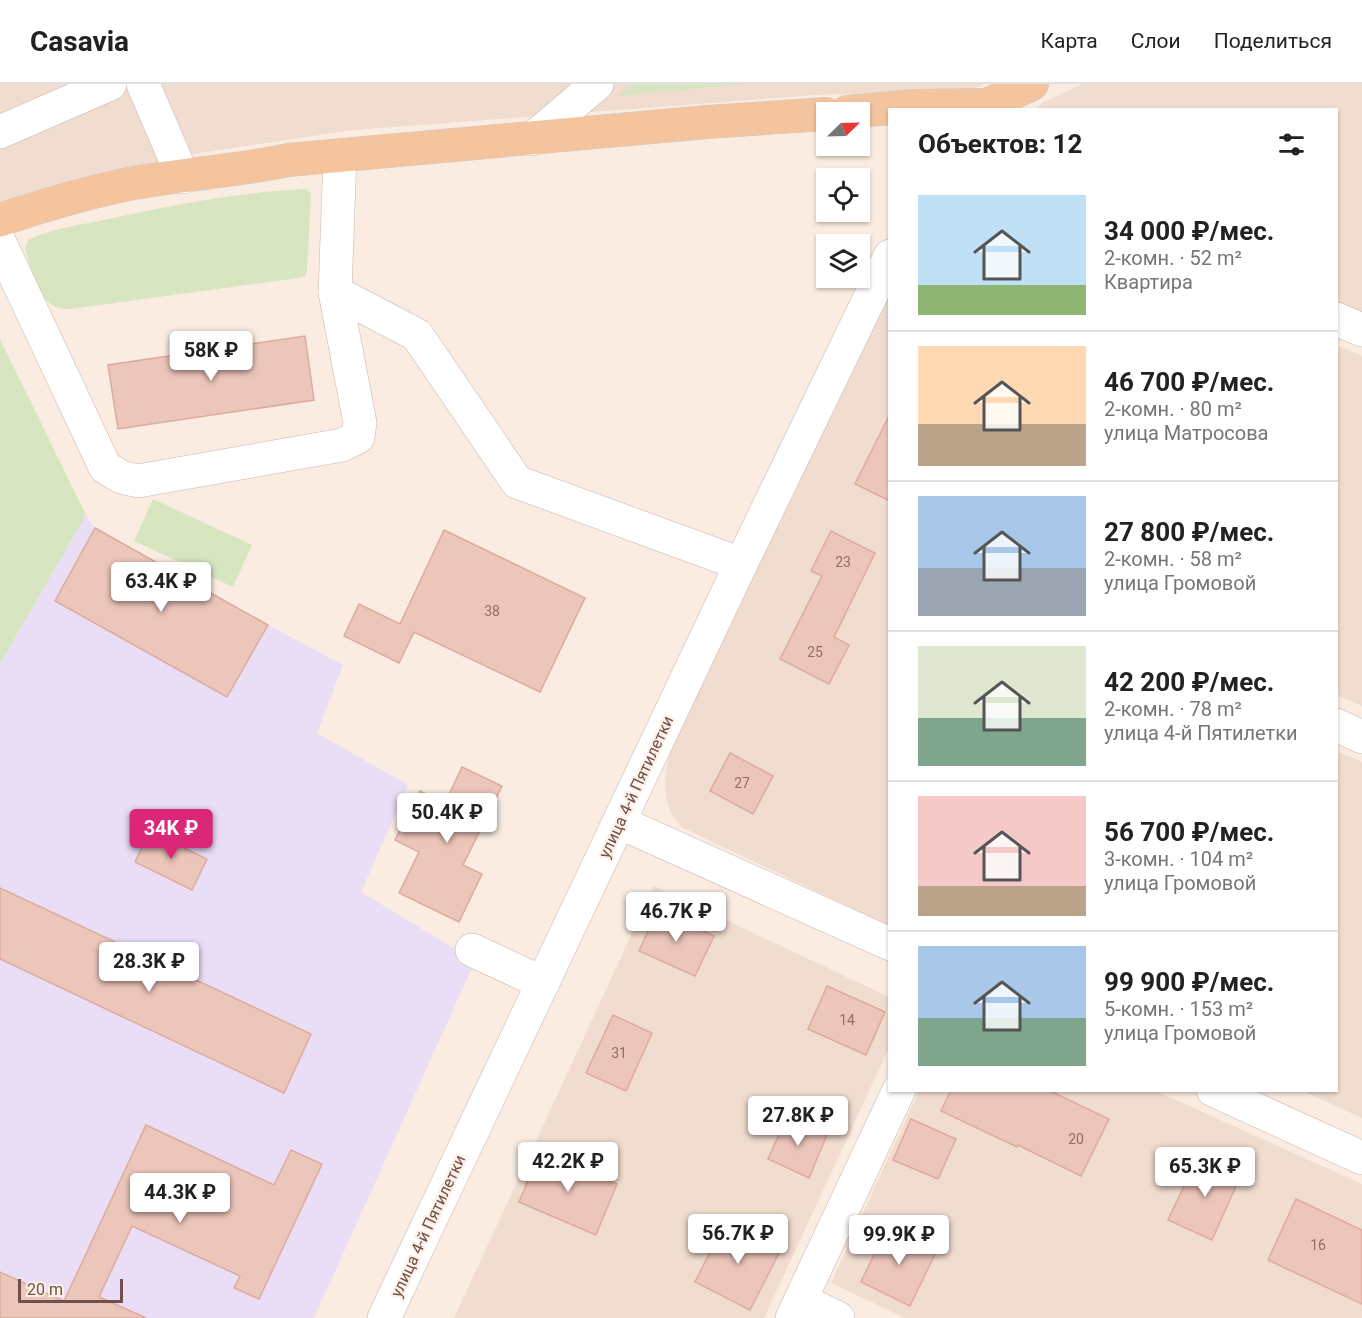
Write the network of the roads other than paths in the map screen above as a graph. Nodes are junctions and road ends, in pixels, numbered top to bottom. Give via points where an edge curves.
1 (110, 84) edge
2 (143, 84) edge
3 (596, 84) edge
4 (1032, 84) edge
5 (911, 100) edge
6 (985, 107) edge
7 (870, 108) edge
8 (816, 115) edge
9 (0, 132) edge
10 (532, 139) junction
11 (340, 156) junction
12 (183, 177) junction
13 (0, 220) edge
14 (0, 243) edge
15 (888, 260) edge
16 (335, 292) junction
17 (1338, 320) edge
18 (1362, 330) edge
19 (741, 564) junction
20 (1338, 726) edge
21 (1362, 737) edge
22 (619, 822) junction
23 (888, 943) edge
24 (472, 950) dead end
25 (543, 982) junction
26 (898, 1092) edge
27 (1217, 1092) edge
28 (1362, 1158) edge
29 (796, 1309) edge
30 (384, 1318) edge
31 (838, 1318) edge

1 - 9 street
2 - 12 street
3 - 10 street
4 - 6 main road
5 - 6 main road
5 - 7 main road
8 - 10 main road
10 - 11 main road
11 - 12 main road
11 - 16 street
12 - 13 main road via 125,185
14 - 16 street via 105,468 138,481 342,445 358,437 360,423
15 - 19 street, улица 4-й Пятилетки
16 - 19 street via 417,335 517,482
17 - 18 street
19 - 22 street, улица 4-й Пятилетки
20 - 21 street
22 - 23 street
22 - 25 street, улица 4-й Пятилетки
24 - 25 street
25 - 30 street, улица 4-й Пятилетки
26 - 29 street
27 - 28 street
29 - 31 street

